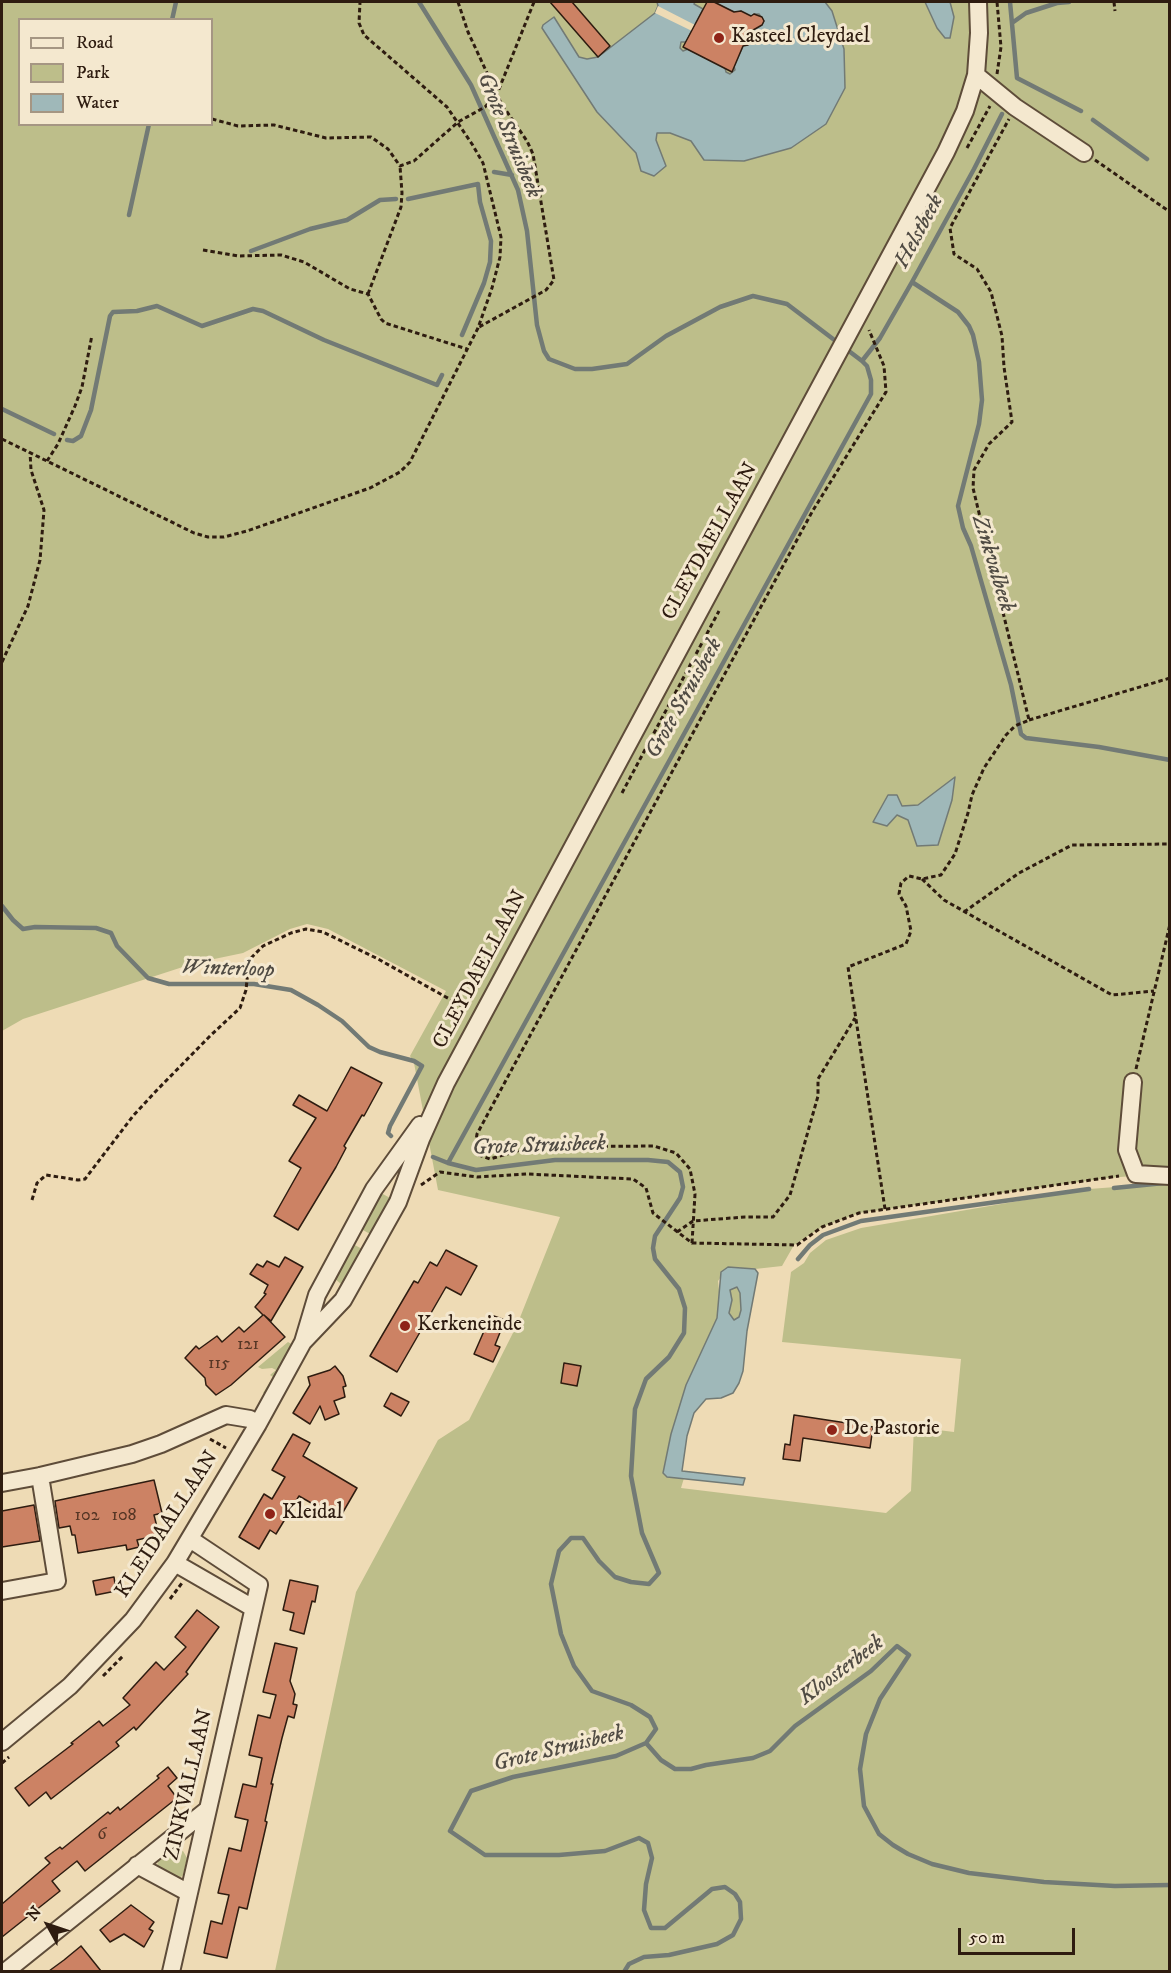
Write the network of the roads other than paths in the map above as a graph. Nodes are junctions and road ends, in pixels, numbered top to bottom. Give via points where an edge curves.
1 (978, 2) edge
2 (976, 75) junction
3 (1083, 153) road end
4 (1133, 1082) road end
5 (442, 1092) junction
6 (1170, 1176) edge
7 (303, 1342) junction
8 (258, 1424) junction
9 (40, 1476) junction
10 (2, 1483) edge
11 (190, 1539) junction
12 (175, 1563) junction
13 (2, 1591) edge
14 (253, 1608) junction
15 (2, 1742) edge
16 (207, 1810) junction
17 (137, 1865) junction
18 (189, 1893) junction
19 (5, 1971) edge
20 (171, 1971) edge

1 - 2 street, CLEYDAELLAAN
2 - 3 street
2 - 5 street, CLEYDAELLAAN via 950,144
4 - 6 street via 1127,1150 1136,1173
5 - 7 street via 374,1189 317,1295
5 - 7 street via 398,1202 343,1300
7 - 8 street
8 - 9 street via 226,1415 132,1454
8 - 11 street, KLEIDAALLAAN
9 - 10 street
9 - 13 street via 57,1581
11 - 12 street, KLEIDAALLAAN
11 - 14 street, ZINKVALLAAN via 259,1585
12 - 14 street
12 - 15 street, KLEIDAALLAAN via 133,1620 70,1686
14 - 16 street, ZINKVALLAAN
16 - 17 street
16 - 18 street, ZINKVALLAAN
17 - 18 street
17 - 19 street
18 - 20 street, ZINKVALLAAN

